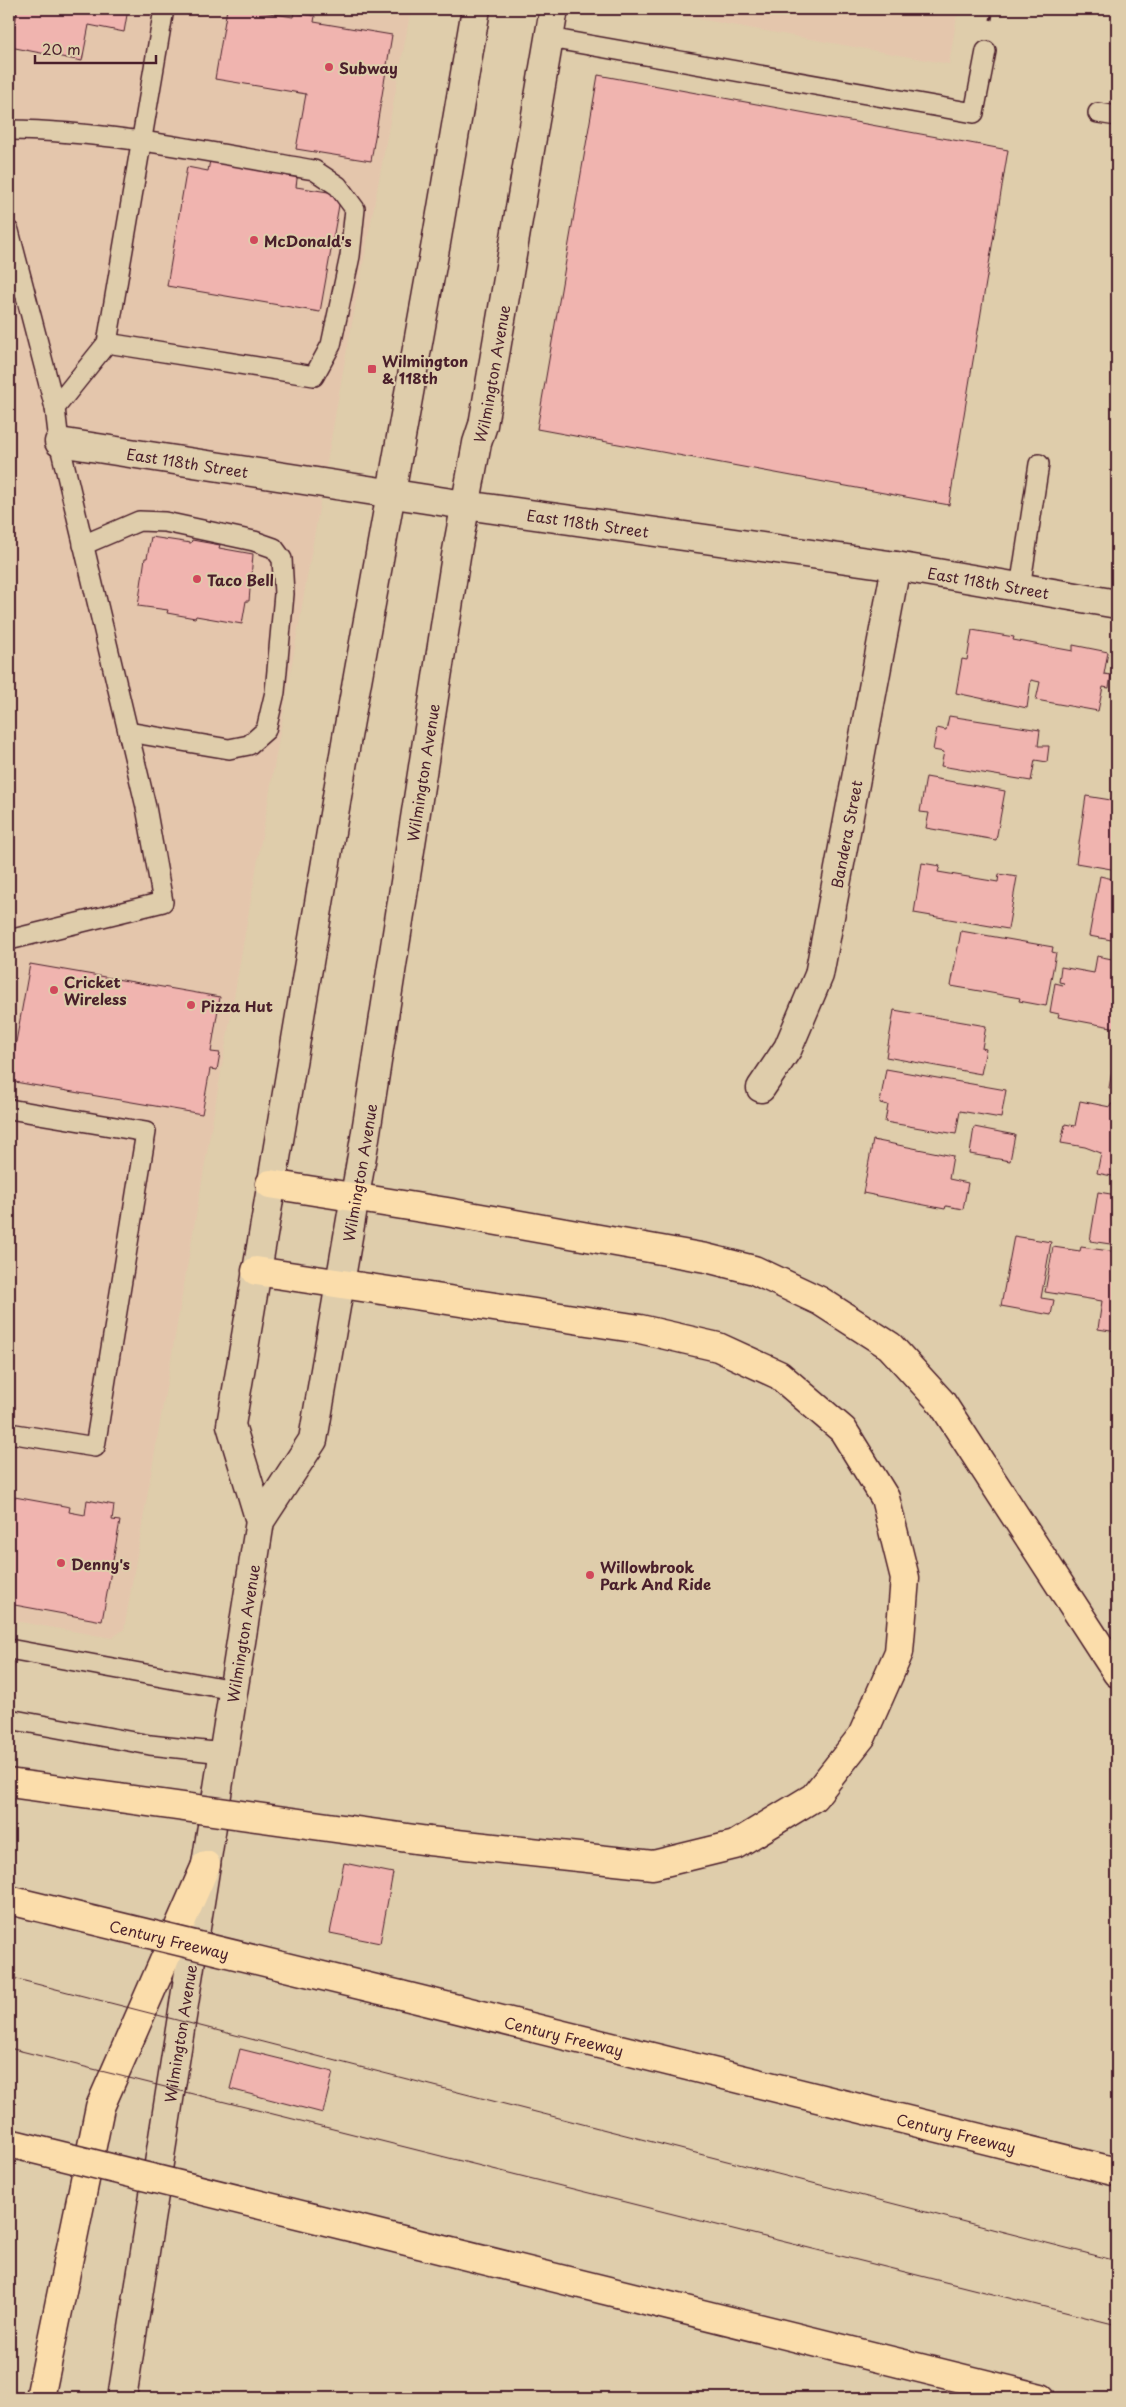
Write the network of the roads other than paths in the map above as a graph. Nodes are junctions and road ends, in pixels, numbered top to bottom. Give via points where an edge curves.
1 (164, 9) edge
2 (476, 9) edge
3 (554, 9) edge
4 (549, 38) junction
5 (986, 51) dead end
6 (1098, 113) dead end
7 (1117, 116) edge
8 (9, 130) edge
9 (144, 141) junction
10 (9, 231) edge
11 (107, 343) junction
12 (55, 408) junction
13 (59, 442) junction
14 (1039, 464) dead end
15 (391, 493) junction
16 (465, 505) junction
17 (83, 545) junction
18 (896, 566) junction
19 (1020, 588) junction
20 (1117, 604) edge
21 (128, 732) junction
22 (9, 940) edge
23 (761, 1088) dead end
24 (9, 1109) edge
25 (270, 1184) junction
26 (354, 1198) junction
27 (256, 1271) junction
28 (340, 1284) junction
29 (9, 1433) edge
30 (260, 1522) junction
31 (9, 1649) edge
32 (1117, 1673) edge
33 (233, 1690) junction
34 (9, 1719) edge
35 (223, 1753) junction
36 (9, 1783) edge
37 (206, 1865) junction
38 (9, 1900) edge
39 (9, 2142) edge
40 (1117, 2172) edge
41 (40, 2398) edge
42 (122, 2398) edge
43 (1041, 2398) edge

1 - 9 lane
2 - 15 main road, Wilmington Avenue
3 - 4 main road, Wilmington Avenue
4 - 5 lane via 974,113
4 - 16 main road, Wilmington Avenue via 483,425
6 - 7 lane
8 - 9 lane via 61,131
9 - 11 lane
9 - 11 lane via 314,170 338,186 355,209 350,256 332,344 314,376
10 - 12 lane
11 - 12 lane
12 - 13 lane
13 - 15 main road, East 118th Street
13 - 17 lane
14 - 19 lane
15 - 16 main road, East 118th Street
15 - 25 main road, Wilmington Avenue
16 - 18 main road, East 118th Street
16 - 26 main road, Wilmington Avenue
17 - 21 lane
17 - 21 lane via 139,521 165,522 254,541 274,548 282,559 284,594 275,692 266,730 249,746 229,749
18 - 19 main road, East 118th Street
18 - 23 main road, Bandera Street via 819,975 788,1048
19 - 20 main road, East 118th Street
21 - 22 lane via 146,806 163,902
24 - 29 lane via 146,1132 95,1447
25 - 26 main road
25 - 27 main road, Wilmington Avenue
26 - 28 main road, Wilmington Avenue
26 - 32 main road via 706,1258 754,1270 820,1301 890,1346 942,1403
27 - 28 main road
27 - 30 main road, Wilmington Avenue via 231,1425
28 - 30 main road, Wilmington Avenue via 313,1440
28 - 36 main road, bridge via 640,1330 718,1348 778,1375 843,1430 885,1498 904,1578 899,1652 862,1736 814,1797 735,1845 653,1866 429,1841
30 - 33 main road, Wilmington Avenue
31 - 33 lane
33 - 35 main road, Wilmington Avenue
34 - 35 lane via 150,1744
35 - 37 main road, Wilmington Avenue
37 - 41 main road via 100,2107
37 - 42 main road, Wilmington Avenue
38 - 40 main road, Century Freeway, bridge
39 - 43 main road, bridge

